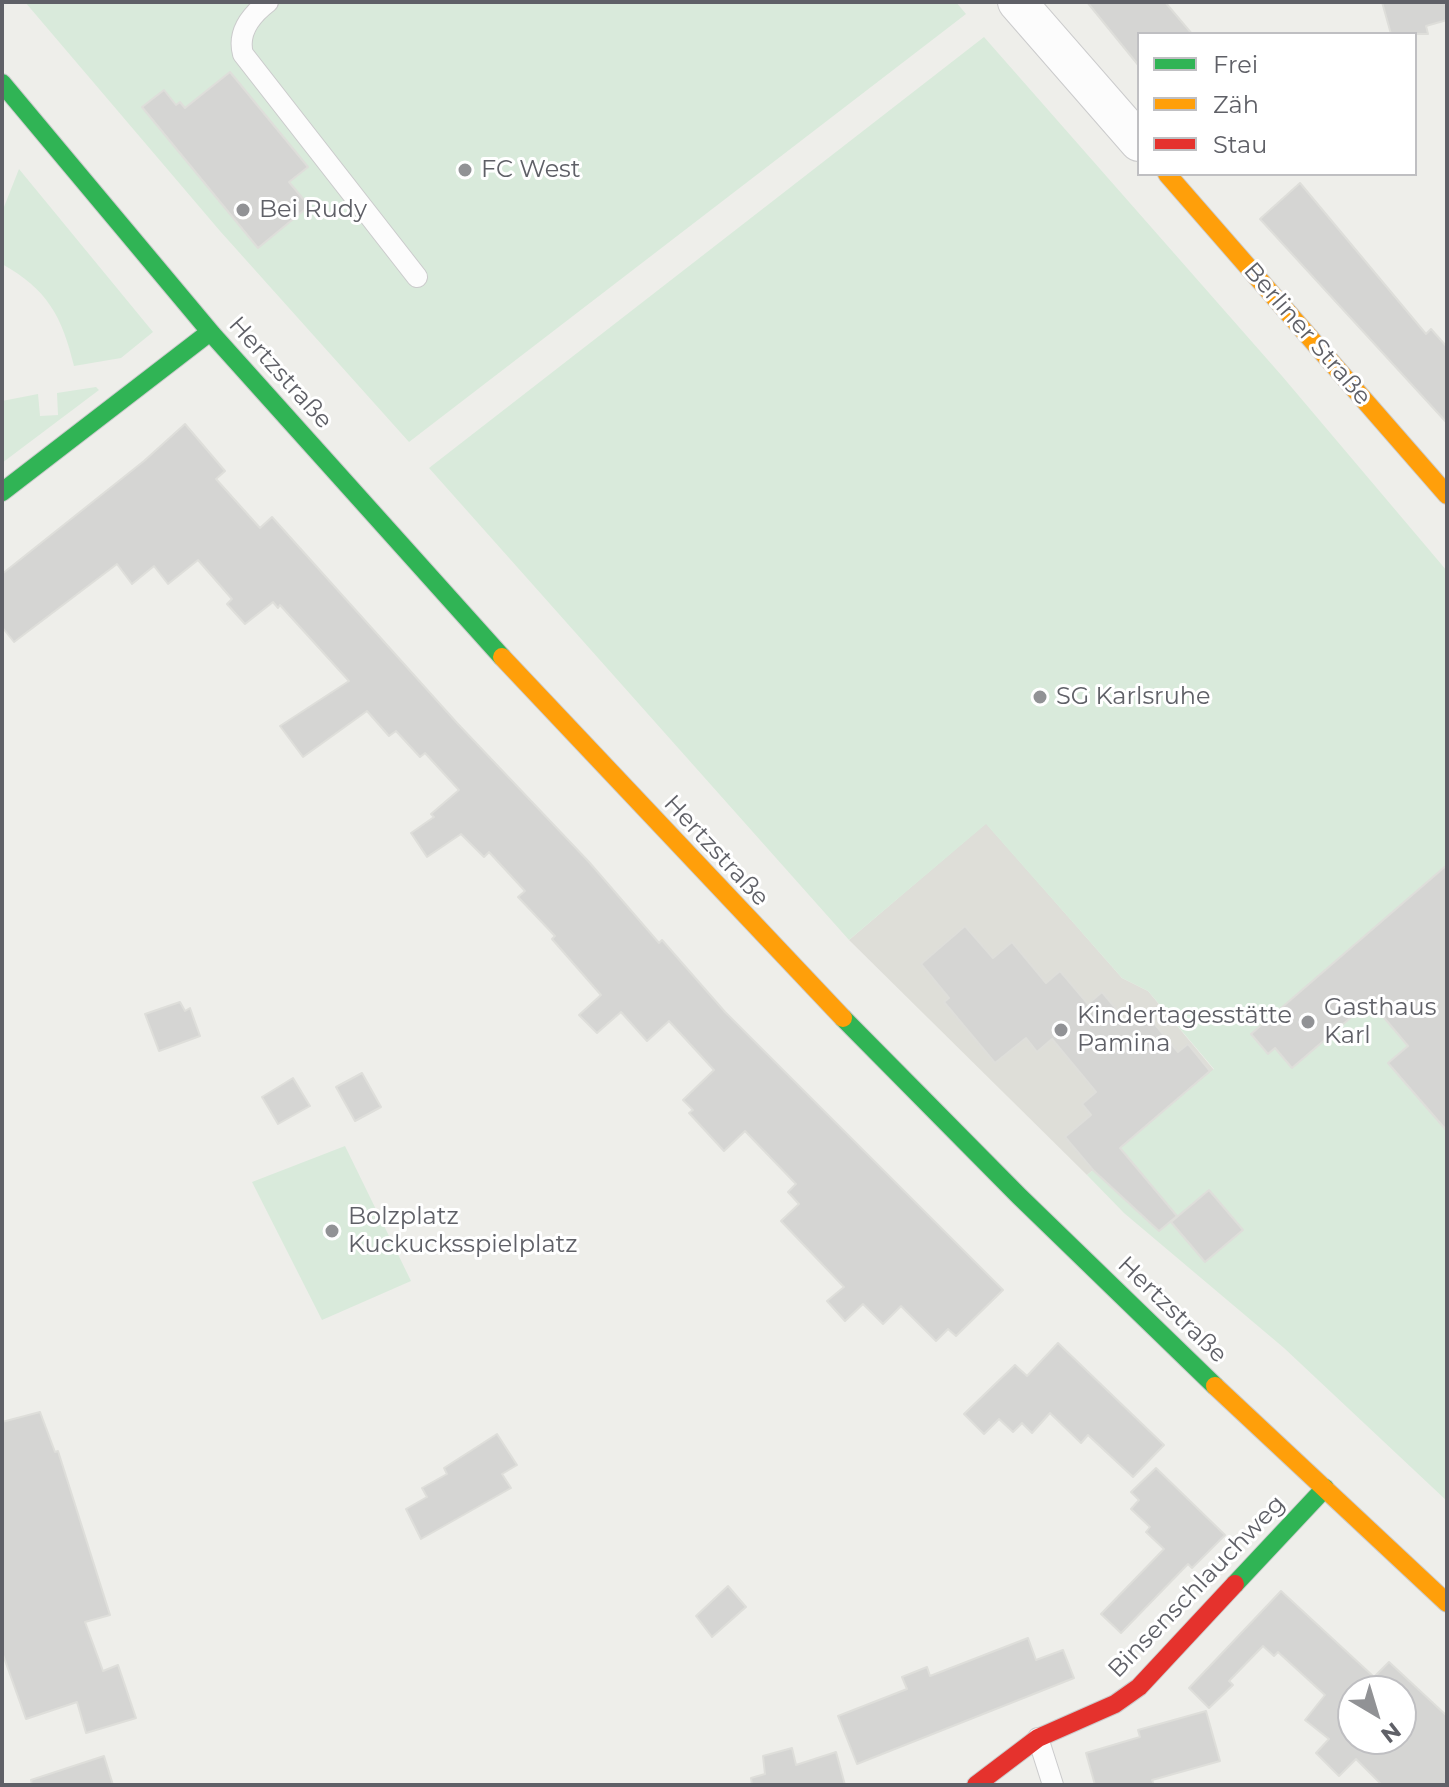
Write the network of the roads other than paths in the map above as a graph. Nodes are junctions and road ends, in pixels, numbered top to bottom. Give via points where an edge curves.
1 (268, 2) edge
2 (1017, 2) edge
3 (2, 83) edge
4 (1137, 140) edge
5 (1169, 176) edge
6 (417, 277) dead end
7 (210, 332) junction
8 (2, 492) edge
9 (1447, 495) edge
10 (1325, 1488) junction
11 (1447, 1603) edge
12 (1038, 1738) junction
13 (976, 1785) edge
14 (1053, 1785) edge

1 - 6 lane via 245,26 243,54
2 - 4 street
3 - 7 main road, Hertzstraße
5 - 9 main road, Berliner Straße
7 - 8 main road
7 - 10 main road, Hertzstraße via 610,775 766,939 1023,1200
10 - 11 main road, Hertzstraße
10 - 12 main road, Binsenschlauchweg via 1139,1687 1115,1704
12 - 13 main road, Binsenschlauchweg
12 - 14 lane

